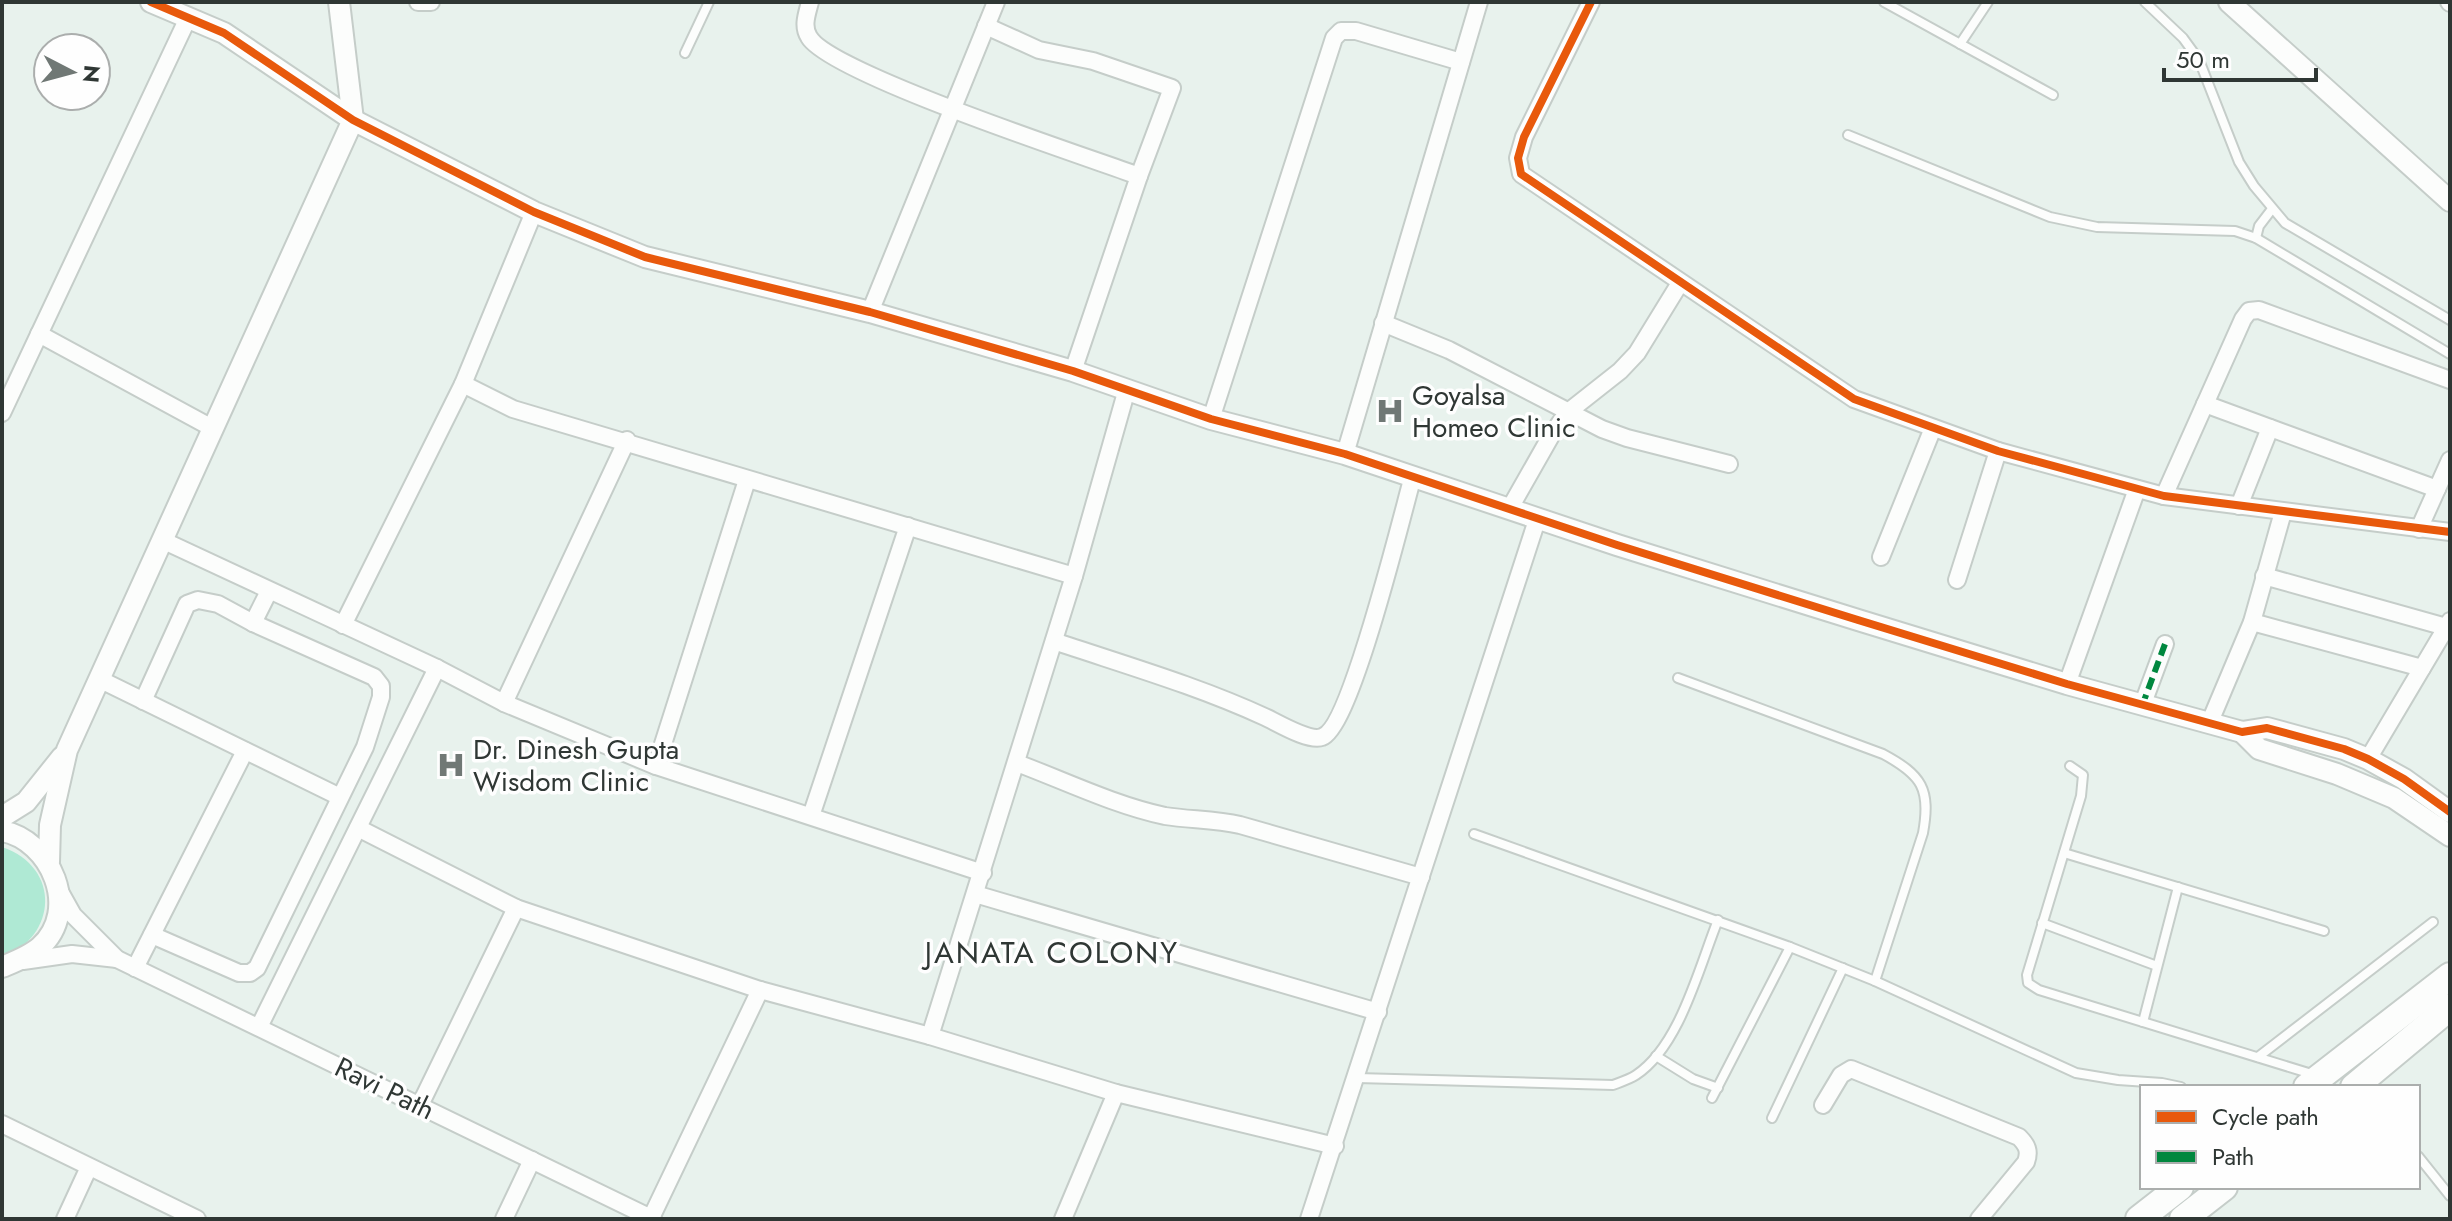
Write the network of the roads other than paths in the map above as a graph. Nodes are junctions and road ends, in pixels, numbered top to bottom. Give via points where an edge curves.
1 (151, 2) edge
2 (339, 2) edge
3 (418, 2) edge
4 (431, 2) edge
5 (709, 2) edge
6 (810, 2) edge
7 (996, 2) edge
8 (1479, 2) edge
9 (1591, 2) edge
10 (1884, 2) edge
11 (1988, 2) edge
12 (2145, 2) edge
13 (2229, 2) edge
14 (188, 18) junction
15 (986, 26) junction
16 (1960, 44) junction
17 (685, 53) dead end
18 (1461, 62) junction
19 (2053, 95) dead end
20 (951, 108) junction
21 (353, 120) junction
22 (1848, 135) dead end
23 (1139, 176) junction
24 (2450, 201) edge
25 (2272, 209) junction
26 (534, 212) junction
27 (2256, 238) junction
28 (1680, 283) junction
29 (870, 312) junction
30 (2450, 320) edge
31 (1383, 323) junction
32 (39, 334) junction
33 (2450, 354) edge
34 (1073, 371) junction
35 (2450, 380) edge
36 (463, 384) junction
37 (1127, 389) junction
38 (2205, 404) junction
39 (1568, 412) junction
40 (2, 413) edge
41 (1211, 419) junction
42 (1933, 428) junction
43 (2270, 428) junction
44 (214, 429) junction
45 (627, 440) junction
46 (1998, 451) junction
47 (1345, 454) junction
48 (2450, 460) edge
49 (1729, 464) dead end
50 (1413, 476) junction
51 (747, 480) junction
52 (2137, 489) junction
53 (2437, 489) junction
54 (2164, 496) junction
55 (2239, 506) junction
56 (1510, 508) junction
57 (2283, 512) junction
58 (1538, 517) junction
59 (908, 526) junction
60 (2419, 529) junction
61 (2450, 532) edge
62 (162, 540) junction
63 (1881, 557) dead end
64 (1074, 576) junction
65 (2264, 576) junction
66 (1957, 580) dead end
67 (269, 591) junction
68 (2252, 622) junction
69 (253, 623) junction
70 (2448, 624) edge
71 (343, 625) junction
72 (1054, 641) junction
73 (2165, 644) dead end
74 (437, 668) junction
75 (2422, 668) junction
76 (1678, 678) dead end
77 (101, 680) junction
78 (2067, 684) junction
79 (143, 701) junction
80 (504, 703) junction
81 (2142, 706) junction
82 (2209, 724) junction
83 (2242, 732) junction
84 (365, 747) junction
85 (2344, 749) junction
86 (67, 750) junction
87 (245, 751) junction
88 (2368, 759) junction
89 (392, 760) junction
90 (1017, 763) junction
91 (656, 766) junction
92 (2070, 766) dead end
93 (2337, 774) junction
94 (340, 797) junction
95 (2450, 812) edge
96 (811, 816) junction
97 (2, 817) edge
98 (358, 828) junction
99 (2, 831) edge
100 (1474, 834) dead end
101 (2450, 836) edge
102 (2064, 853) junction
103 (49, 862) junction
104 (983, 873) junction
105 (1421, 877) junction
106 (2178, 887) junction
107 (58, 888) junction
108 (975, 894) junction
109 (516, 908) junction
110 (280, 919) junction
111 (1718, 920) junction
112 (2433, 922) dead end
113 (2042, 923) junction
114 (306, 931) junction
115 (2324, 931) dead end
116 (152, 935) junction
117 (1790, 947) junction
118 (117, 959) junction
119 (8, 965) edge
120 (2157, 966) junction
121 (135, 968) junction
122 (1843, 968) junction
123 (2450, 976) edge
124 (1875, 981) junction
125 (760, 990) junction
126 (2450, 1007) edge
127 (1378, 1012) junction
128 (2143, 1022) junction
129 (259, 1027) junction
130 (930, 1036) junction
131 (1656, 1056) junction
132 (2258, 1057) junction
133 (1357, 1078) junction
134 (2314, 1082) edge
135 (2166, 1085) edge
136 (2360, 1085) edge
137 (1718, 1088) junction
138 (1116, 1093) junction
139 (1712, 1098) dead end
140 (420, 1105) junction
141 (1823, 1105) dead end
142 (1772, 1118) dead end
143 (2, 1124) edge
144 (1335, 1146) junction
145 (2420, 1158) edge
146 (532, 1160) junction
147 (89, 1167) junction
148 (2177, 1189) edge
149 (2221, 1189) edge
150 (2450, 1196) edge
151 (65, 1219) edge
152 (197, 1219) edge
153 (504, 1219) edge
154 (652, 1219) edge
155 (1063, 1219) edge
156 (1309, 1219) edge
157 (1979, 1219) edge
158 (2139, 1219) edge
159 (2183, 1219) edge

1 - 14 street
2 - 21 street
3 - 4 street
5 - 17 lane
6 - 20 street via 805,23 814,44 860,71
7 - 15 street
8 - 18 street
9 - 28 street via 1524,137 1518,158 1521,174
10 - 16 lane
11 - 16 lane
12 - 25 lane via 2199,60 2239,162
13 - 24 street
14 - 21 street via 224,33
14 - 32 street
15 - 20 street
15 - 23 street via 1039,50 1093,61 1172,88
16 - 19 lane
18 - 31 street
18 - 41 street via 1356,31 1341,31 1334,38
20 - 23 street
20 - 29 street
21 - 26 street
21 - 44 street
22 - 27 lane via 2050,217 2097,227 2235,231
23 - 34 street
25 - 27 lane
25 - 30 lane via 2285,223
26 - 29 street via 645,257
26 - 36 street
27 - 33 lane
28 - 39 street via 1637,353
28 - 42 street via 1854,399
29 - 34 street
31 - 39 street via 1449,350
31 - 47 street
32 - 40 street
32 - 44 street
34 - 37 street
35 - 38 street via 2259,310 2249,311 2243,319
36 - 45 street via 513,409
36 - 71 street
37 - 41 street
37 - 64 street
38 - 43 street
38 - 54 street
39 - 49 street via 1627,438
39 - 56 street
41 - 47 street
42 - 46 street
42 - 63 street
43 - 53 street
43 - 55 street
44 - 62 street
45 - 51 street
45 - 80 street
46 - 52 street
46 - 66 street
47 - 50 street
48 - 53 street
50 - 56 street
50 - 72 street via 1352,690 1323,737
51 - 59 street
51 - 91 street
52 - 54 street
52 - 78 street
53 - 60 street
54 - 55 street
55 - 57 street
56 - 58 street
57 - 60 street
57 - 65 street
58 - 78 street
58 - 105 street
59 - 64 street
59 - 96 street
60 - 61 street
62 - 67 street
62 - 77 street
64 - 72 street
65 - 68 street
65 - 70 street
67 - 69 street
67 - 71 street
68 - 75 street
68 - 82 street
69 - 79 street via 218,604 187,604
69 - 84 street via 374,677 381,697
70 - 75 street
71 - 74 street
72 - 90 street
73 - 81 street
74 - 80 street
74 - 89 street
75 - 88 street
76 - 124 lane via 1883,754 1919,781 1927,810 1923,833
77 - 79 street
77 - 86 street
78 - 81 street
79 - 87 street
80 - 91 street
81 - 82 street
82 - 83 street
83 - 85 street via 2267,728
83 - 93 street via 2259,749
84 - 89 street
84 - 94 street
85 - 88 street
85 - 93 street
86 - 97 street via 26,802
86 - 103 street via 50,825
87 - 94 street
87 - 116 street
88 - 95 street
89 - 98 street
90 - 104 street
90 - 105 street via 1134,808 1240,825
91 - 96 street
92 - 102 lane via 2083,775 2083,785
93 - 101 street via 2394,798
94 - 110 street
96 - 104 street
98 - 109 street
98 - 114 street
99 - 103 street via 28,841
100 - 111 lane
102 - 106 lane
102 - 113 lane
103 - 107 street
104 - 108 street
105 - 127 street
106 - 115 lane
106 - 120 lane
107 - 118 street via 73,915
107 - 119 street via 58,912 41,946
108 - 127 street
108 - 130 street
109 - 125 street
109 - 140 street
110 - 114 street
110 - 116 street via 250,973
111 - 117 lane
111 - 131 lane via 1671,1035
112 - 132 lane
113 - 120 lane
113 - 128 lane via 2028,983
114 - 129 street
116 - 121 street
117 - 122 lane
117 - 137 lane
118 - 119 street via 72,954
118 - 121 street, Ravi Path
120 - 128 lane
121 - 129 street, Ravi Path
122 - 124 lane
122 - 142 lane
123 - 134 highway
124 - 135 lane via 2076,1073
125 - 130 street
125 - 154 street
126 - 136 highway
127 - 133 street
128 - 132 lane
129 - 140 street, Ravi Path
130 - 138 street
131 - 133 lane via 1635,1076 1613,1085
131 - 137 lane
132 - 134 lane
133 - 144 street
137 - 139 lane
138 - 144 street
138 - 155 street
140 - 146 street, Ravi Path
141 - 157 street via 1841,1075 1851,1069 2019,1137 2027,1145 2026,1162
143 - 147 street
144 - 156 street
145 - 150 lane
146 - 153 street
146 - 154 street, Ravi Path
147 - 151 street
147 - 152 street
148 - 158 highway
149 - 159 highway

